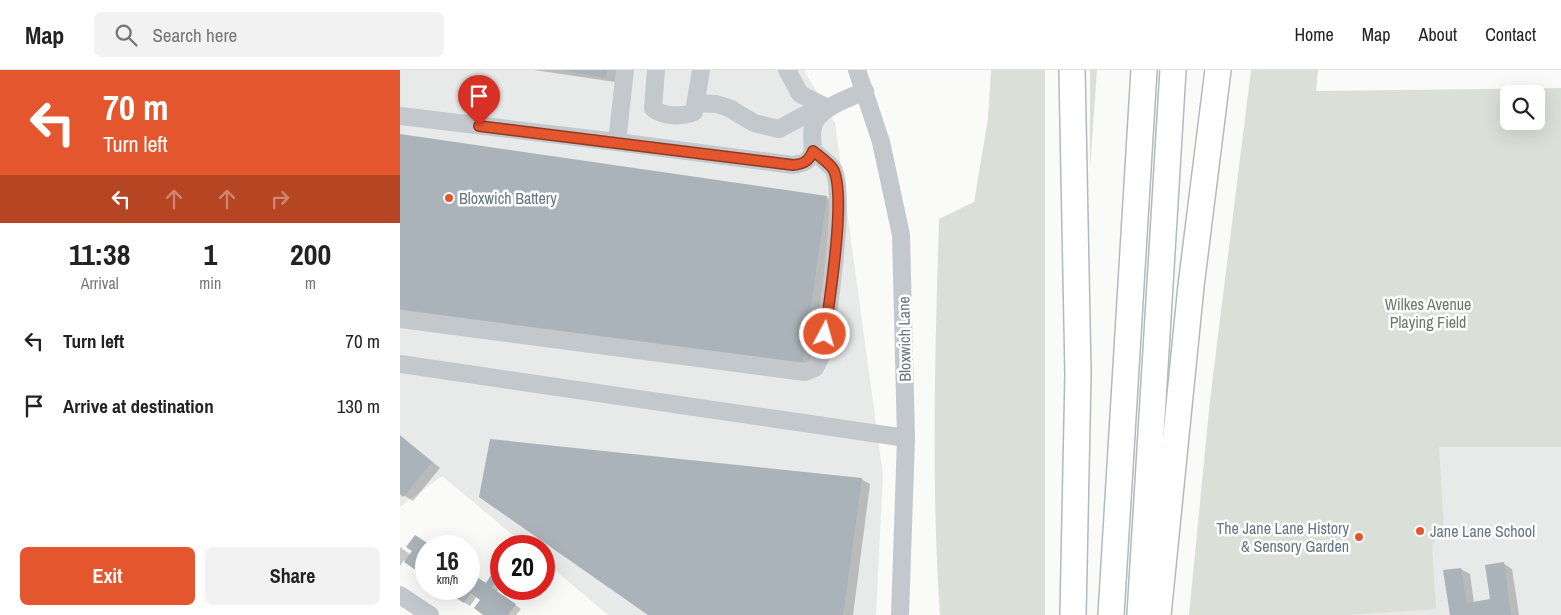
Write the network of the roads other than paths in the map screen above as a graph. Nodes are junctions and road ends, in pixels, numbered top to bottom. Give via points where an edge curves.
1 (624, 70) edge
2 (656, 70) edge
3 (701, 70) edge
4 (787, 70) edge
5 (857, 70) edge
6 (1144, 70) edge
7 (1173, 70) edge
8 (1218, 70) edge
9 (1072, 72) edge
10 (865, 91) junction
11 (697, 103) junction
12 (829, 108) junction
13 (400, 116) edge
14 (617, 142) junction
15 (813, 151) junction
16 (400, 320) edge
17 (400, 364) edge
18 (906, 438) junction
19 (400, 595) edge
20 (430, 615) edge
21 (900, 615) edge
22 (1073, 615) edge
23 (1111, 615) edge
24 (1140, 615) edge
25 (1158, 615) edge

1 - 14 street
2 - 11 street via 652,101 658,113 684,116 694,112
3 - 11 street
4 - 12 street via 800,94
5 - 10 street, Bloxwich Lane
6 - 23 highway
7 - 24 highway
8 - 25 highway via 1191,286
9 - 22 highway via 1078,374
10 - 12 street
10 - 18 street, Bloxwich Lane via 881,142 901,235
11 - 12 street via 729,108 754,124 779,129 805,115
12 - 15 street via 816,119
13 - 14 street
14 - 15 street via 793,165 810,159
15 - 16 street via 832,168 837,181 838,221 823,352 815,368 806,372
17 - 18 street
18 - 21 street, Bloxwich Lane
19 - 20 street

